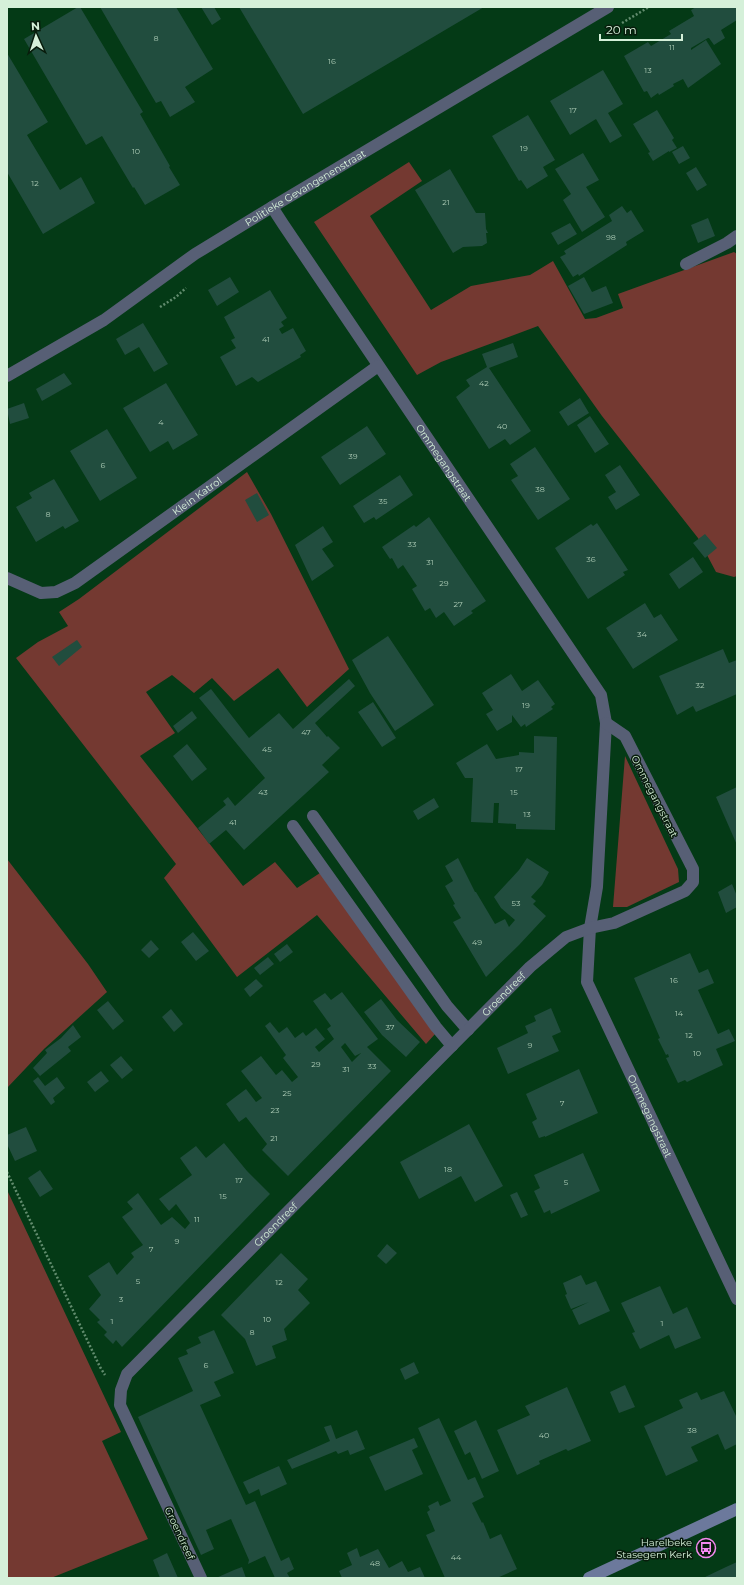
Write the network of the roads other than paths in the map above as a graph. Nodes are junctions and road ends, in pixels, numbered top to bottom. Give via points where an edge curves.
1 (608, 7) edge
2 (272, 207) junction
3 (737, 236) edge
4 (686, 264) dead end
5 (378, 366) junction
6 (7, 376) edge
7 (7, 578) edge
8 (606, 723) junction
9 (313, 816) dead end
10 (293, 826) dead end
11 (590, 928) junction
12 (468, 1030) junction
13 (452, 1046) junction
14 (737, 1299) edge
15 (737, 1509) edge
16 (201, 1578) edge
17 (589, 1578) edge

1 - 2 street, Politieke Gevangenenstraat
2 - 5 street, Ommegangstraat
2 - 6 street, Politieke Gevangenenstraat via 195,254 104,320
3 - 4 street
5 - 7 street, Klein Katrol via 75,583 56,592 41,593
5 - 8 street, Ommegangstraat via 601,695
8 - 11 street, Ommegangstraat via 597,888
8 - 11 street, Ommegangstraat via 625,736 693,869 693,882 686,891 614,923
9 - 12 street via 447,1006
10 - 13 street
11 - 12 street, Groendreef via 566,937 530,967
11 - 14 street, Ommegangstraat via 587,982
12 - 13 street, Groendreef
13 - 16 street, Groendreef via 127,1374 121,1390 120,1405
15 - 17 street

